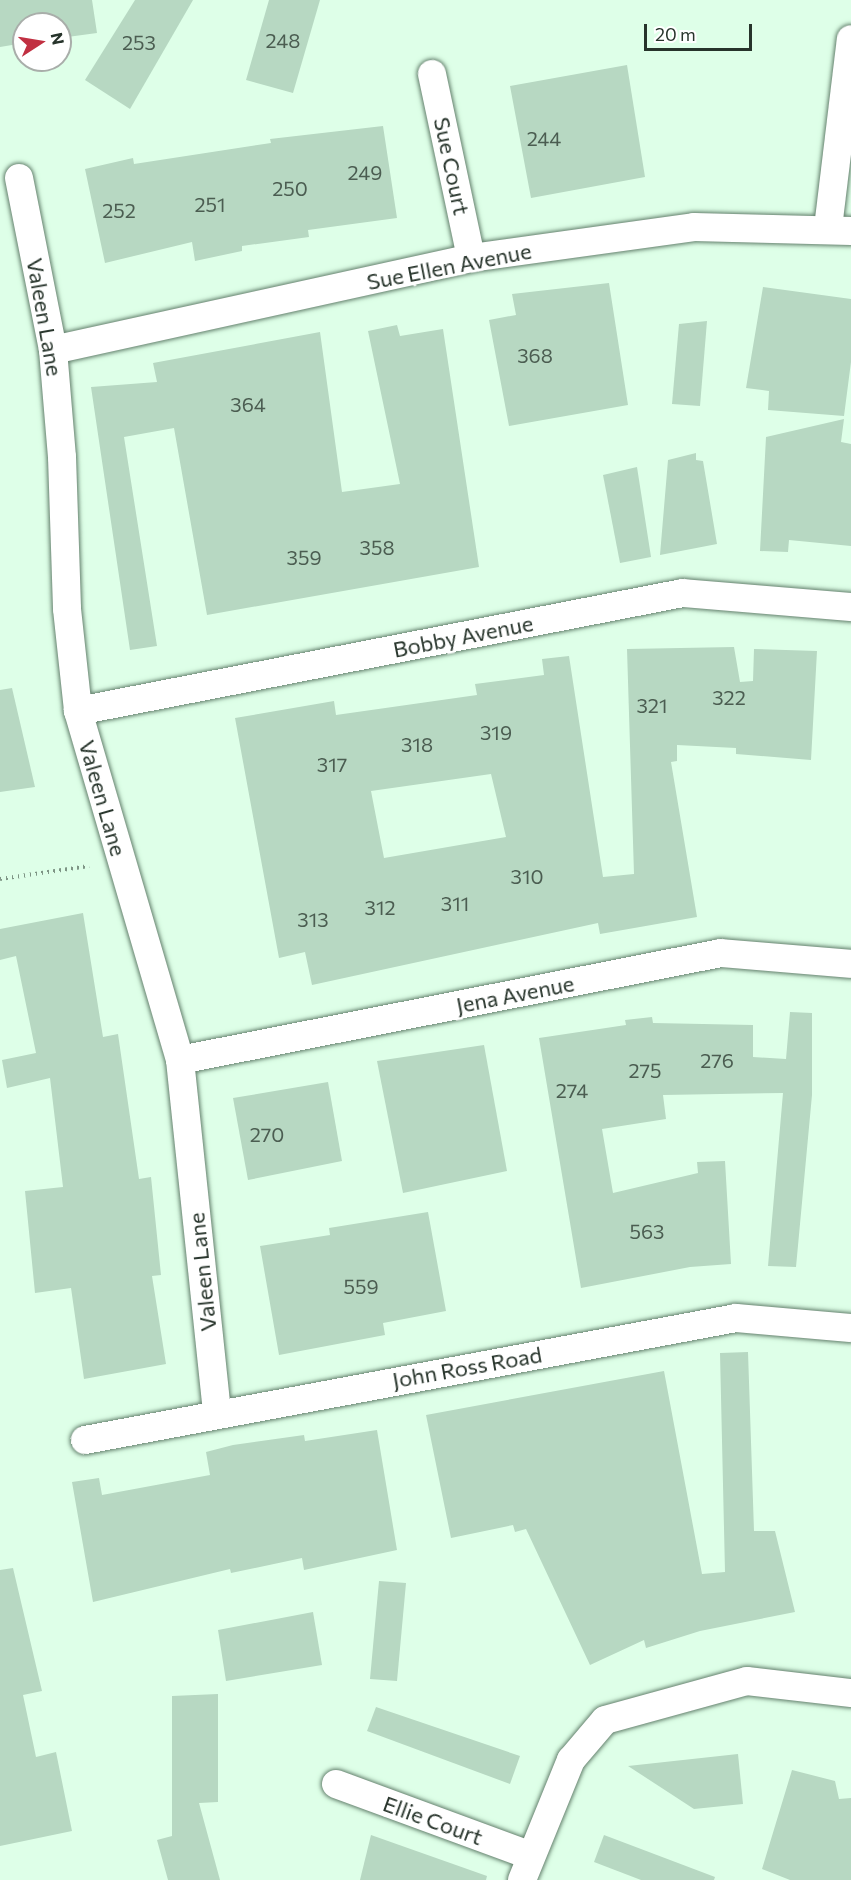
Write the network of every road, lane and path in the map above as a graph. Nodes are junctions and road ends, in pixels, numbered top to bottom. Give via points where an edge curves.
1 (851, 39) edge
2 (432, 74) dead end
3 (19, 178) dead end
4 (840, 230) edge
5 (471, 258) junction
6 (53, 350) junction
7 (851, 607) edge
8 (78, 711) junction
9 (99, 865) dead end
10 (0, 879) edge
11 (851, 964) edge
12 (180, 1060) junction
13 (851, 1328) edge
14 (217, 1413) junction
15 (85, 1440) dead end
16 (851, 1693) edge
17 (336, 1784) dead end
18 (526, 1868) edge

1 - 4 street
2 - 5 street, Sue Court
3 - 6 street, Valeen Lane
4 - 5 street, Sue Ellen Avenue via 694,227
5 - 6 street, Sue Ellen Avenue
6 - 8 street, Valeen Lane via 62,457 67,609
7 - 8 street, Bobby Avenue via 683,593
8 - 12 street, Valeen Lane
9 - 10 path
11 - 12 street, Jena Avenue via 721,953
12 - 14 street, Valeen Lane
13 - 14 street, John Ross Road via 736,1318
14 - 15 street, John Ross Road
16 - 18 street via 747,1681 605,1720 571,1760
17 - 18 street, Ellie Court

